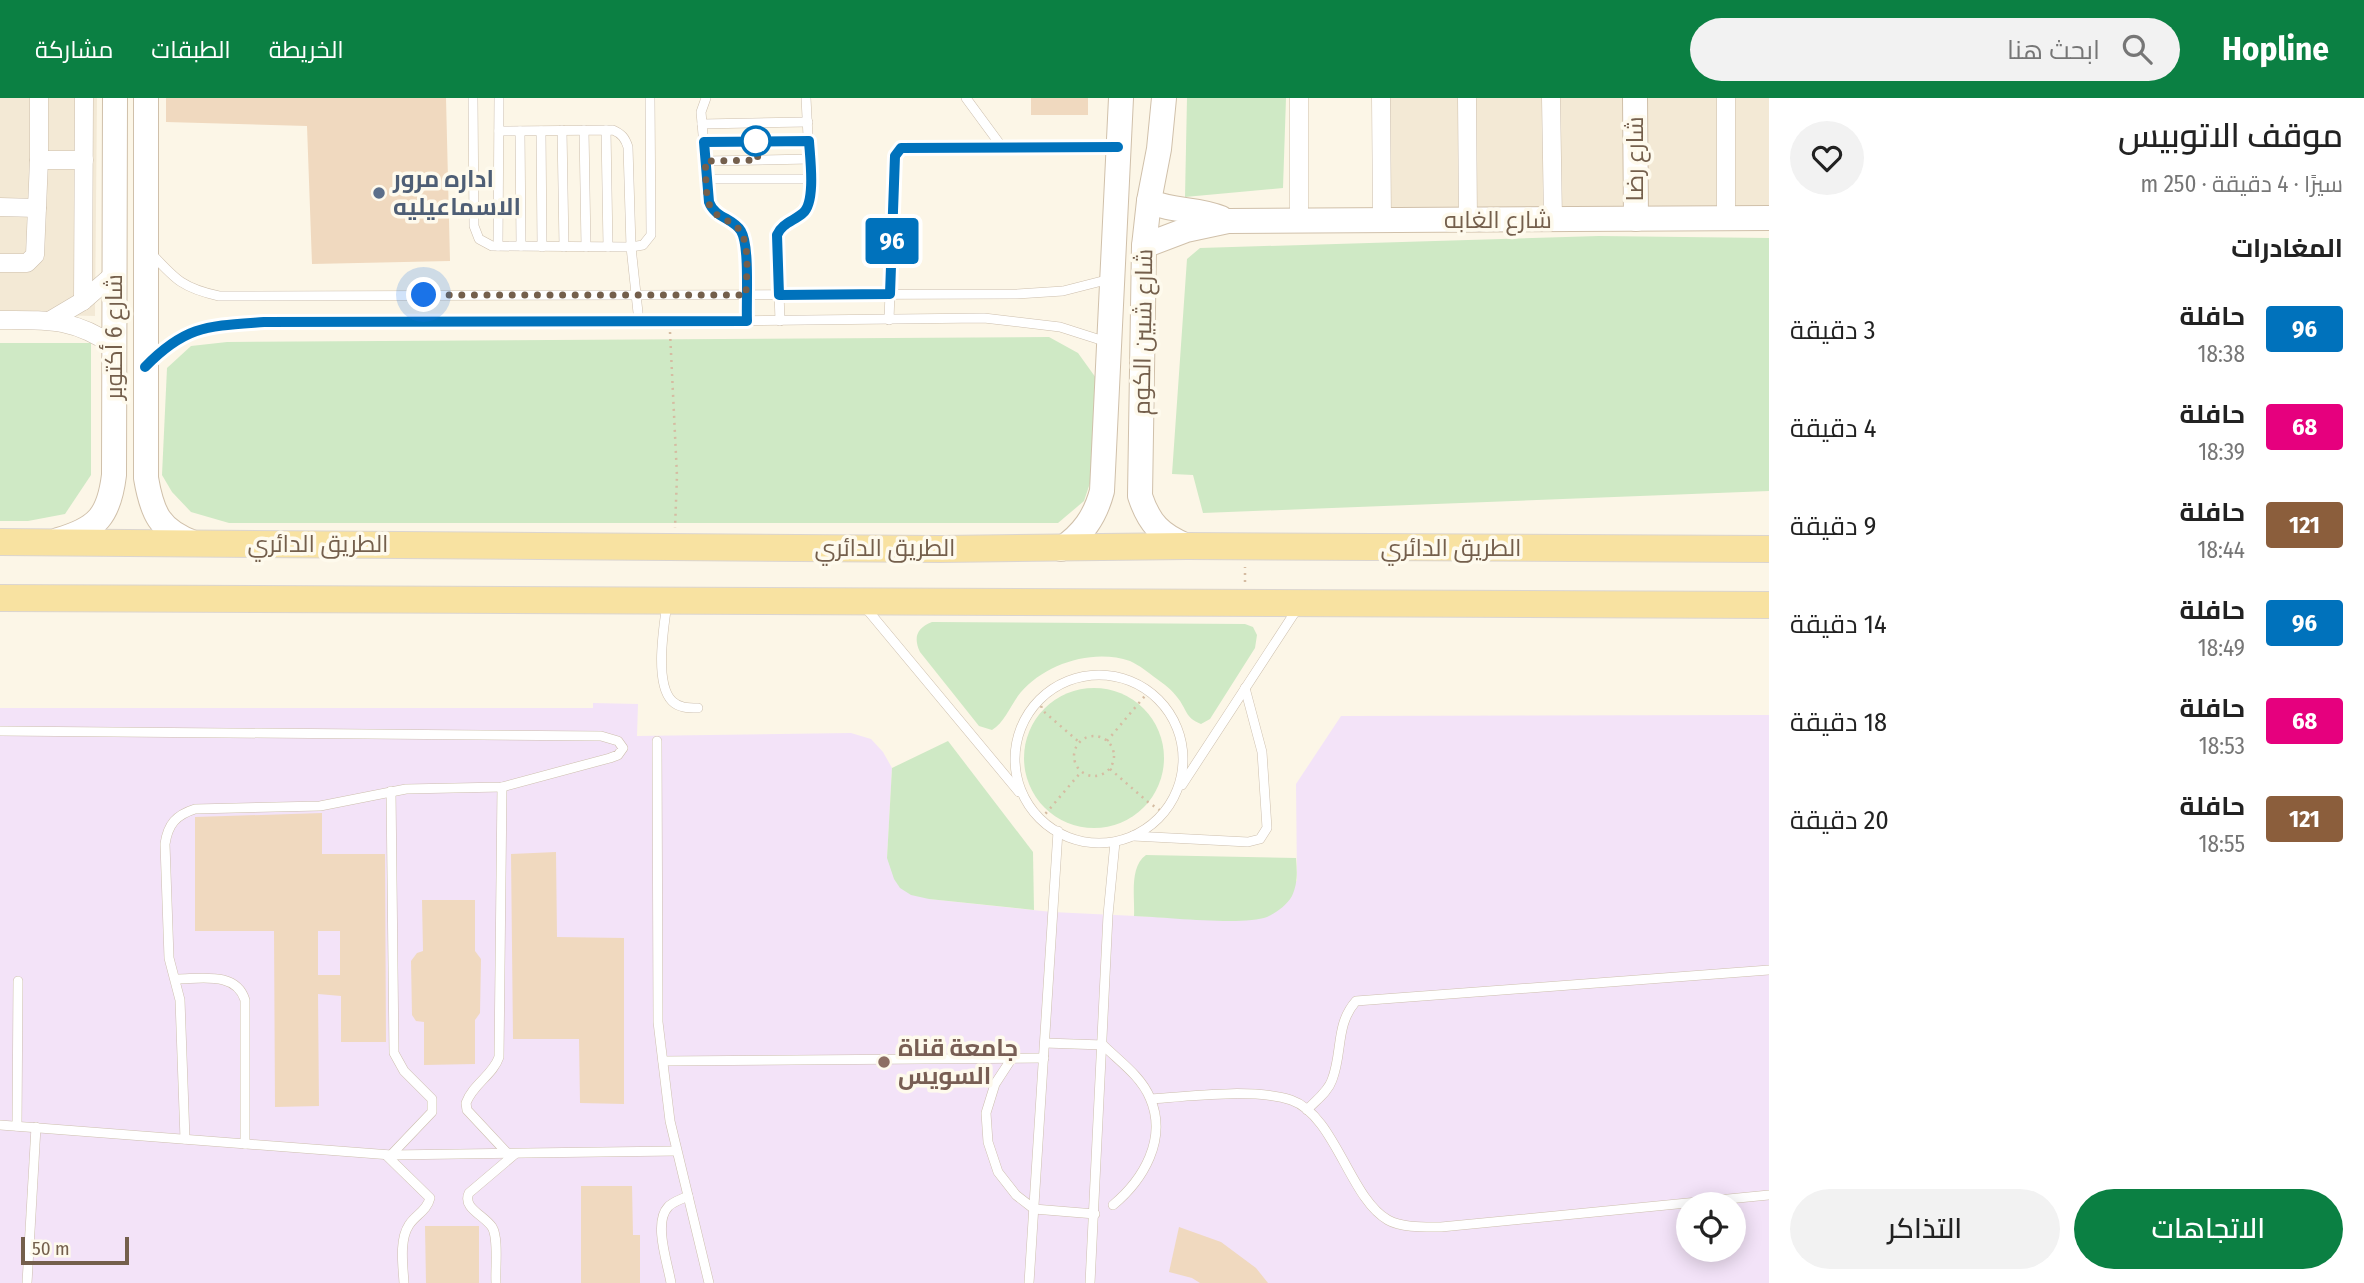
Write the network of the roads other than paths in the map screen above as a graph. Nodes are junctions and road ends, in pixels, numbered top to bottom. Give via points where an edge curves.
1 (38, 98) edge
2 (85, 98) edge
3 (115, 98) edge
4 (146, 98) edge
5 (473, 98) edge
6 (499, 98) edge
7 (650, 98) edge
8 (706, 98) edge
9 (806, 98) edge
10 (966, 98) edge
11 (1121, 98) edge
12 (1164, 98) edge
13 (1299, 98) edge
14 (1381, 98) edge
15 (1467, 98) edge
16 (1551, 98) edge
17 (1635, 98) edge
18 (1726, 98) edge
19 (808, 122) junction
20 (702, 124) junction
21 (562, 130) junction
22 (584, 130) junction
23 (606, 130) junction
24 (499, 131) junction
25 (520, 131) junction
26 (541, 131) junction
27 (116, 132) junction
28 (146, 132) junction
29 (809, 141) junction
30 (704, 142) junction
31 (1002, 147) junction
32 (1118, 147) junction
33 (810, 159) junction
34 (39, 160) junction
35 (84, 160) junction
36 (705, 161) junction
37 (707, 179) junction
38 (810, 179) junction
39 (1149, 201) junction
40 (0, 207) edge
41 (37, 208) junction
42 (1726, 218) junction
43 (1769, 218) edge
44 (1553, 219) junction
45 (1636, 219) junction
46 (1382, 220) junction
47 (1468, 220) junction
48 (1228, 221) junction
49 (1299, 221) junction
50 (498, 246) junction
51 (521, 246) junction
52 (1144, 246) junction
53 (542, 247) junction
54 (564, 247) junction
55 (586, 247) junction
56 (608, 247) junction
57 (631, 247) junction
58 (147, 249) junction
59 (0, 264) edge
60 (114, 274) junction
61 (1111, 278) junction
62 (890, 294) junction
63 (746, 295) junction
64 (779, 295) junction
65 (637, 296) junction
66 (83, 301) junction
67 (0, 320) edge
68 (51, 320) junction
69 (889, 320) junction
70 (747, 321) junction
71 (780, 321) junction
72 (639, 322) junction
73 (1108, 343) junction
74 (114, 346) junction
75 (145, 367) junction
76 (114, 414) junction
77 (144, 414) junction
78 (1103, 476) junction
79 (1139, 478) junction
80 (0, 542) edge
81 (52, 542) junction
82 (194, 543) junction
83 (1187, 546) junction
84 (1061, 549) junction
85 (1769, 550) edge
86 (0, 598) edge
87 (668, 601) junction
88 (861, 603) junction
89 (1301, 604) junction
90 (1769, 605) edge
91 (1245, 688) junction
92 (698, 708) dead end
93 (0, 731) edge
94 (657, 741) dead end
95 (502, 787) junction
96 (391, 791) junction
97 (1027, 801) junction
98 (1172, 801) junction
99 (1058, 831) junction
100 (1131, 836) junction
101 (1115, 842) junction
102 (1769, 970) edge
103 (176, 979) junction
104 (18, 981) dead end
105 (1045, 1043) junction
106 (1103, 1045) junction
107 (1012, 1058) junction
108 (1044, 1058) junction
109 (663, 1061) junction
110 (1151, 1099) junction
111 (1307, 1110) junction
112 (0, 1125) edge
113 (17, 1126) junction
114 (36, 1127) junction
115 (185, 1139) junction
116 (245, 1144) junction
117 (676, 1151) junction
118 (512, 1154) junction
119 (388, 1155) junction
120 (1769, 1195) edge
121 (688, 1196) junction
122 (1113, 1205) dead end
123 (1034, 1209) junction
124 (1095, 1214) junction
125 (27, 1283) edge
126 (404, 1283) edge
127 (496, 1283) edge
128 (671, 1283) edge
129 (709, 1283) edge
130 (1029, 1283) edge
131 (1090, 1283) edge

1 - 34 street
2 - 35 street
3 - 27 street, شارع 6 أكتوبر
4 - 28 street, شارع 6 أكتوبر
5 - 50 lane via 474,226 485,244
6 - 24 lane
7 - 57 lane via 650,235 643,245
8 - 20 lane
9 - 19 lane
10 - 31 lane
11 - 32 street, شارع شبين الكوم
12 - 39 street, شارع شبين الكوم
13 - 49 street
14 - 46 street
15 - 47 street
16 - 44 street
17 - 45 street, شارع رضا
18 - 42 street
19 - 20 lane
19 - 29 lane
20 - 30 lane
21 - 22 lane
21 - 26 lane
21 - 54 lane
22 - 23 lane
22 - 55 lane
23 - 56 lane
23 - 57 lane via 620,133 628,147
24 - 25 lane
24 - 50 lane
25 - 26 lane
25 - 51 lane
26 - 53 lane
27 - 28 street
27 - 60 street, شارع 6 أكتوبر
28 - 58 street, شارع 6 أكتوبر
29 - 30 lane
29 - 33 lane
30 - 36 lane
31 - 32 lane
31 - 62 lane via 905,146 898,150
32 - 61 street, شارع شبين الكوم
33 - 36 lane
33 - 38 lane
34 - 35 street
34 - 41 street
35 - 66 street
36 - 37 lane
37 - 38 lane
37 - 63 lane via 711,209 743,235
38 - 64 lane via 806,211 781,227 777,235
39 - 48 street, شارع الغابه
39 - 52 street, شارع شبين الكوم
40 - 41 street
41 - 59 street via 33,258 27,263
42 - 43 street, شارع الغابه
42 - 45 street, شارع الغابه
44 - 45 street, شارع الغابه
44 - 47 street, شارع الغابه
46 - 47 street, شارع الغابه
46 - 49 street, شارع الغابه
48 - 49 street, شارع الغابه
48 - 52 street, شارع الغابه
50 - 51 lane
51 - 53 lane
52 - 79 street, شارع شبين الكوم
53 - 54 lane
54 - 55 lane
55 - 56 lane
56 - 57 lane
57 - 65 lane
58 - 65 lane via 175,279 219,296
58 - 75 street, شارع 6 أكتوبر
60 - 66 street
60 - 74 street, شارع 6 أكتوبر
61 - 62 lane via 1044,293
61 - 73 street, شارع شبين الكوم
62 - 64 lane
62 - 69 lane
63 - 64 lane
63 - 65 lane
63 - 70 lane
64 - 71 lane
65 - 72 lane
66 - 68 street
67 - 68 street
68 - 74 street via 85,328
69 - 71 lane
69 - 73 lane via 984,318 1034,323
70 - 71 lane
70 - 72 lane
72 - 75 lane via 264,322 212,326 179,338
73 - 78 street, شارع شبين الكوم
74 - 76 street, شارع 6 أكتوبر
75 - 77 street, شارع 6 أكتوبر
76 - 77 street
76 - 81 street, شارع 6 أكتوبر via 114,475 107,505 89,529
77 - 82 street, شارع 6 أكتوبر via 151,502 162,525 176,537
78 - 79 street via 1121,484
78 - 84 street, شارع شبين الكوم via 1092,518
79 - 83 street, شارع شبين الكوم via 1145,513 1170,539
80 - 81 main road, الطريق الدائري
81 - 82 main road, الطريق الدائري
82 - 84 main road, الطريق الدائري
83 - 84 main road, الطريق الدائري
83 - 85 main road, الطريق الدائري
86 - 87 main road
87 - 88 main road
87 - 92 lane via 662,652 665,690 684,708
88 - 89 main road
88 - 97 lane
89 - 90 main road
89 - 91 lane
91 - 98 lane
91 - 100 lane via 1262,751 1267,828 1260,839
93 - 95 lane via 601,736 618,741 623,748 610,758
94 - 109 lane via 658,1023
95 - 96 lane
95 - 118 lane via 499,1057 466,1102 467,1110
96 - 103 lane via 320,806 195,809 173,821 166,844 169,958
96 - 119 lane via 394,1053 433,1106
97 - 98 lane via 1015,758 1026,716 1059,684 1105,674 1150,691 1179,730 1184,754
97 - 99 lane
98 - 100 lane via 1149,826
99 - 101 lane via 1078,840
99 - 105 lane
100 - 101 lane
101 - 106 lane
102 - 111 lane via 1356,1000 1344,1018 1332,1081
103 - 115 lane
103 - 116 lane via 225,979 242,990
104 - 113 lane
105 - 106 lane
105 - 108 lane
106 - 110 lane via 1137,1077
106 - 124 lane
107 - 108 lane
107 - 109 lane
107 - 123 lane via 995,1084 986,1113 988,1142 998,1172
108 - 123 lane
109 - 117 lane
110 - 111 lane via 1258,1094 1292,1100
110 - 122 lane via 1156,1126 1153,1149 1131,1190
111 - 120 lane via 1324,1129 1367,1200 1389,1221 1404,1224 1441,1227
112 - 113 lane
113 - 114 lane
114 - 115 lane
114 - 125 lane
115 - 116 lane
116 - 119 lane
117 - 118 lane
117 - 121 lane
118 - 119 lane
118 - 127 lane via 467,1197 495,1234
119 - 126 lane via 430,1198 406,1229
121 - 128 lane via 668,1206 663,1217 661,1233
121 - 129 lane
123 - 124 lane
123 - 130 lane
124 - 131 lane

